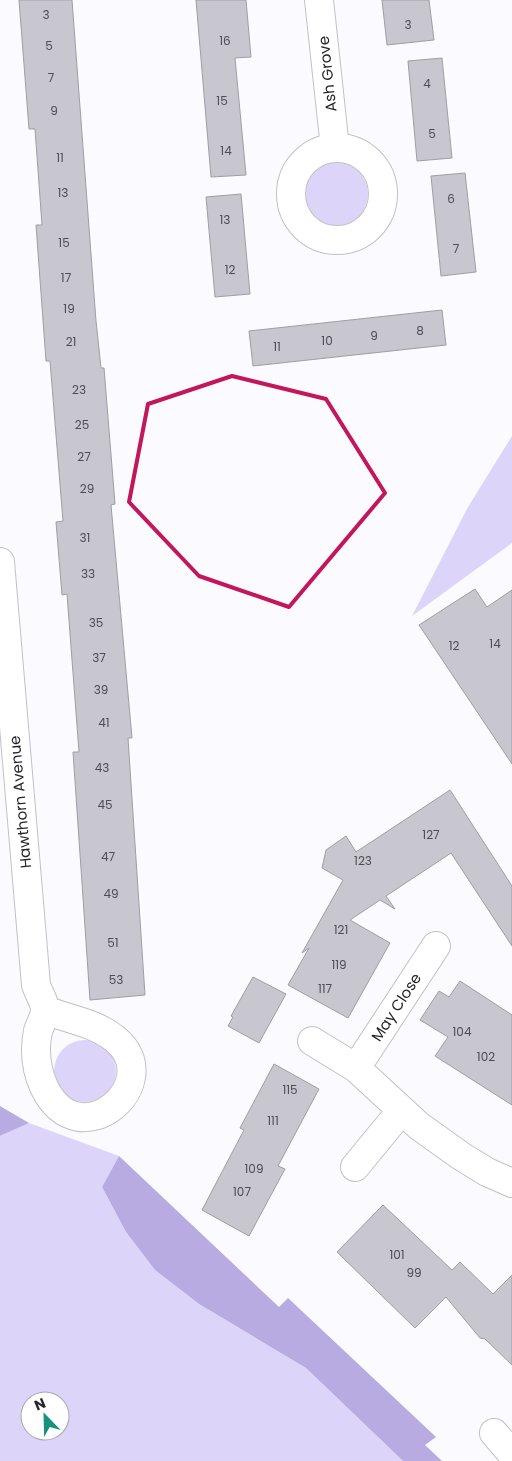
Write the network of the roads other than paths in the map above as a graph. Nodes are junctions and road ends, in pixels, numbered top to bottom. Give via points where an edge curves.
1 (319, 0) edge
2 (335, 148) dead end
3 (0, 562) edge
4 (436, 946) dead end
5 (45, 1010) dead end
6 (312, 1041) dead end
7 (356, 1068) junction
8 (401, 1111) junction
9 (355, 1167) dead end
10 (512, 1183) edge
11 (494, 1433) dead end
12 (512, 1454) edge

1 - 2 street, Ash Grove
3 - 5 street, Hawthorn Avenue via 36,985
4 - 7 street, May Close
6 - 7 street
7 - 8 street
8 - 9 street
8 - 10 street via 461,1156
11 - 12 street

